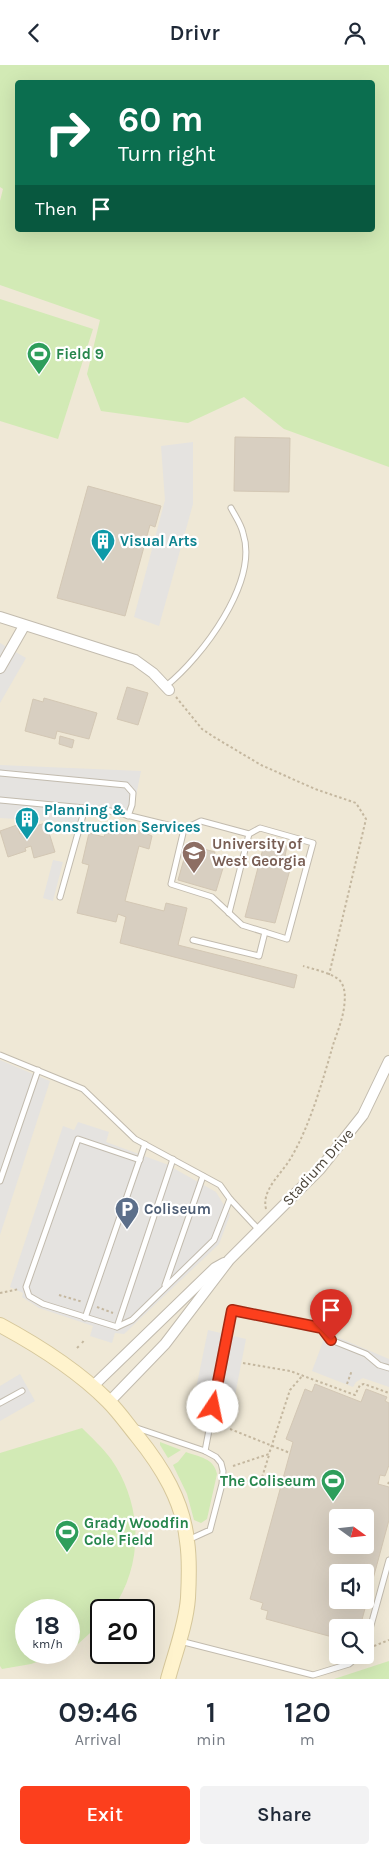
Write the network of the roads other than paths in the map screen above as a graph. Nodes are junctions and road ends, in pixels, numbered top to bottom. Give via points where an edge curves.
1 (231, 509) dead end
2 (0, 617) edge
3 (24, 626) junction
4 (0, 668) edge
5 (168, 688) joint
6 (0, 773) edge
7 (0, 800) edge
8 (85, 808) junction
9 (128, 816) junction
10 (184, 829) junction
11 (249, 834) junction
12 (60, 897) dead end
13 (229, 913) junction
14 (265, 932) junction
15 (193, 940) dead end
16 (0, 1055) edge
17 (389, 1061) edge
18 (38, 1070) junction
19 (145, 1144) junction
20 (173, 1159) junction
21 (140, 1160) junction
22 (203, 1175) junction
23 (0, 1181) edge
24 (230, 1199) junction
25 (260, 1230) junction
26 (229, 1260) junction
27 (164, 1288) junction
28 (86, 1318) junction
29 (0, 1325) edge
30 (117, 1327) junction
31 (389, 1369) edge
32 (92, 1387) junction
33 (22, 1391) dead end
34 (109, 1402) junction
35 (0, 1403) edge
36 (129, 1426) junction
37 (205, 1451) junction
38 (187, 1540) junction
39 (389, 1561) edge
40 (386, 1579) edge
41 (374, 1619) edge
42 (178, 1640) junction
43 (349, 1664) edge
44 (168, 1679) edge

1 - 5 lane via 244,533 246,555 242,579 230,608 183,673
2 - 3 street
3 - 4 street
3 - 5 street via 135,660
6 - 9 lane via 126,785 133,793
7 - 8 lane
8 - 9 lane
8 - 12 lane
9 - 10 lane
10 - 11 lane via 201,821
10 - 13 lane via 172,884 212,897
11 - 13 lane
11 - 14 lane via 260,828 313,843 287,939
13 - 14 lane via 242,925
14 - 15 lane via 259,956
16 - 18 lane
17 - 25 street, Stadium Drive via 363,1115 320,1169
18 - 19 lane via 82,1089 135,1139
18 - 23 lane
19 - 20 lane
19 - 21 lane
20 - 22 lane
20 - 30 lane
21 - 28 lane
21 - 28 lane via 78,1139 26,1287 29,1296 43,1304
22 - 24 lane via 220,1185
22 - 27 lane
24 - 25 lane
24 - 27 lane via 214,1240
25 - 26 street, Stadium Drive
26 - 32 street, Stadium Drive via 215,1269
26 - 34 street, Stadium Drive via 165,1344
27 - 30 lane via 132,1320
28 - 30 lane
29 - 32 street via 67,1367
31 - 37 lane via 366,1354 331,1340 322,1328 232,1310
32 - 34 street
33 - 35 lane
34 - 36 street
36 - 37 lane
36 - 38 street via 156,1459 165,1476 177,1502
37 - 38 lane via 221,1463 224,1471 222,1485 210,1530
38 - 42 street via 188,1600
39 - 40 lane
40 - 41 lane
42 - 43 lane via 314,1675
42 - 44 street

